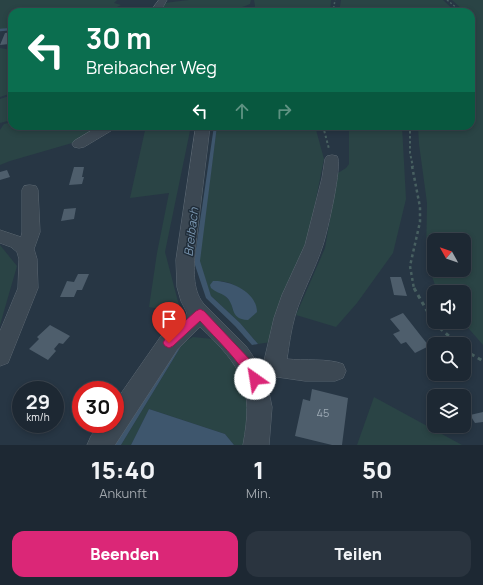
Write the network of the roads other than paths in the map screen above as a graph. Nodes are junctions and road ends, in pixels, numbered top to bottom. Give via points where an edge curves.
1 (102, 130) edge
2 (202, 130) edge
3 (79, 144) dead end
4 (332, 159) road end
5 (30, 190) dead end
6 (0, 236) edge
7 (24, 249) junction
8 (200, 314) junction
9 (0, 356) edge
10 (335, 371) dead end
11 (265, 373) junction
12 (124, 408) edge
13 (108, 433) edge
14 (100, 445) edge
15 (256, 445) edge

1 - 3 street
2 - 8 street via 184,272 189,299
4 - 11 street via 314,245 292,295
5 - 7 street via 32,232
6 - 7 street via 17,242
7 - 9 street via 28,259 28,288
8 - 11 street via 249,367
8 - 12 street via 169,343
10 - 11 street
11 - 15 street via 259,389 260,426
13 - 14 street

